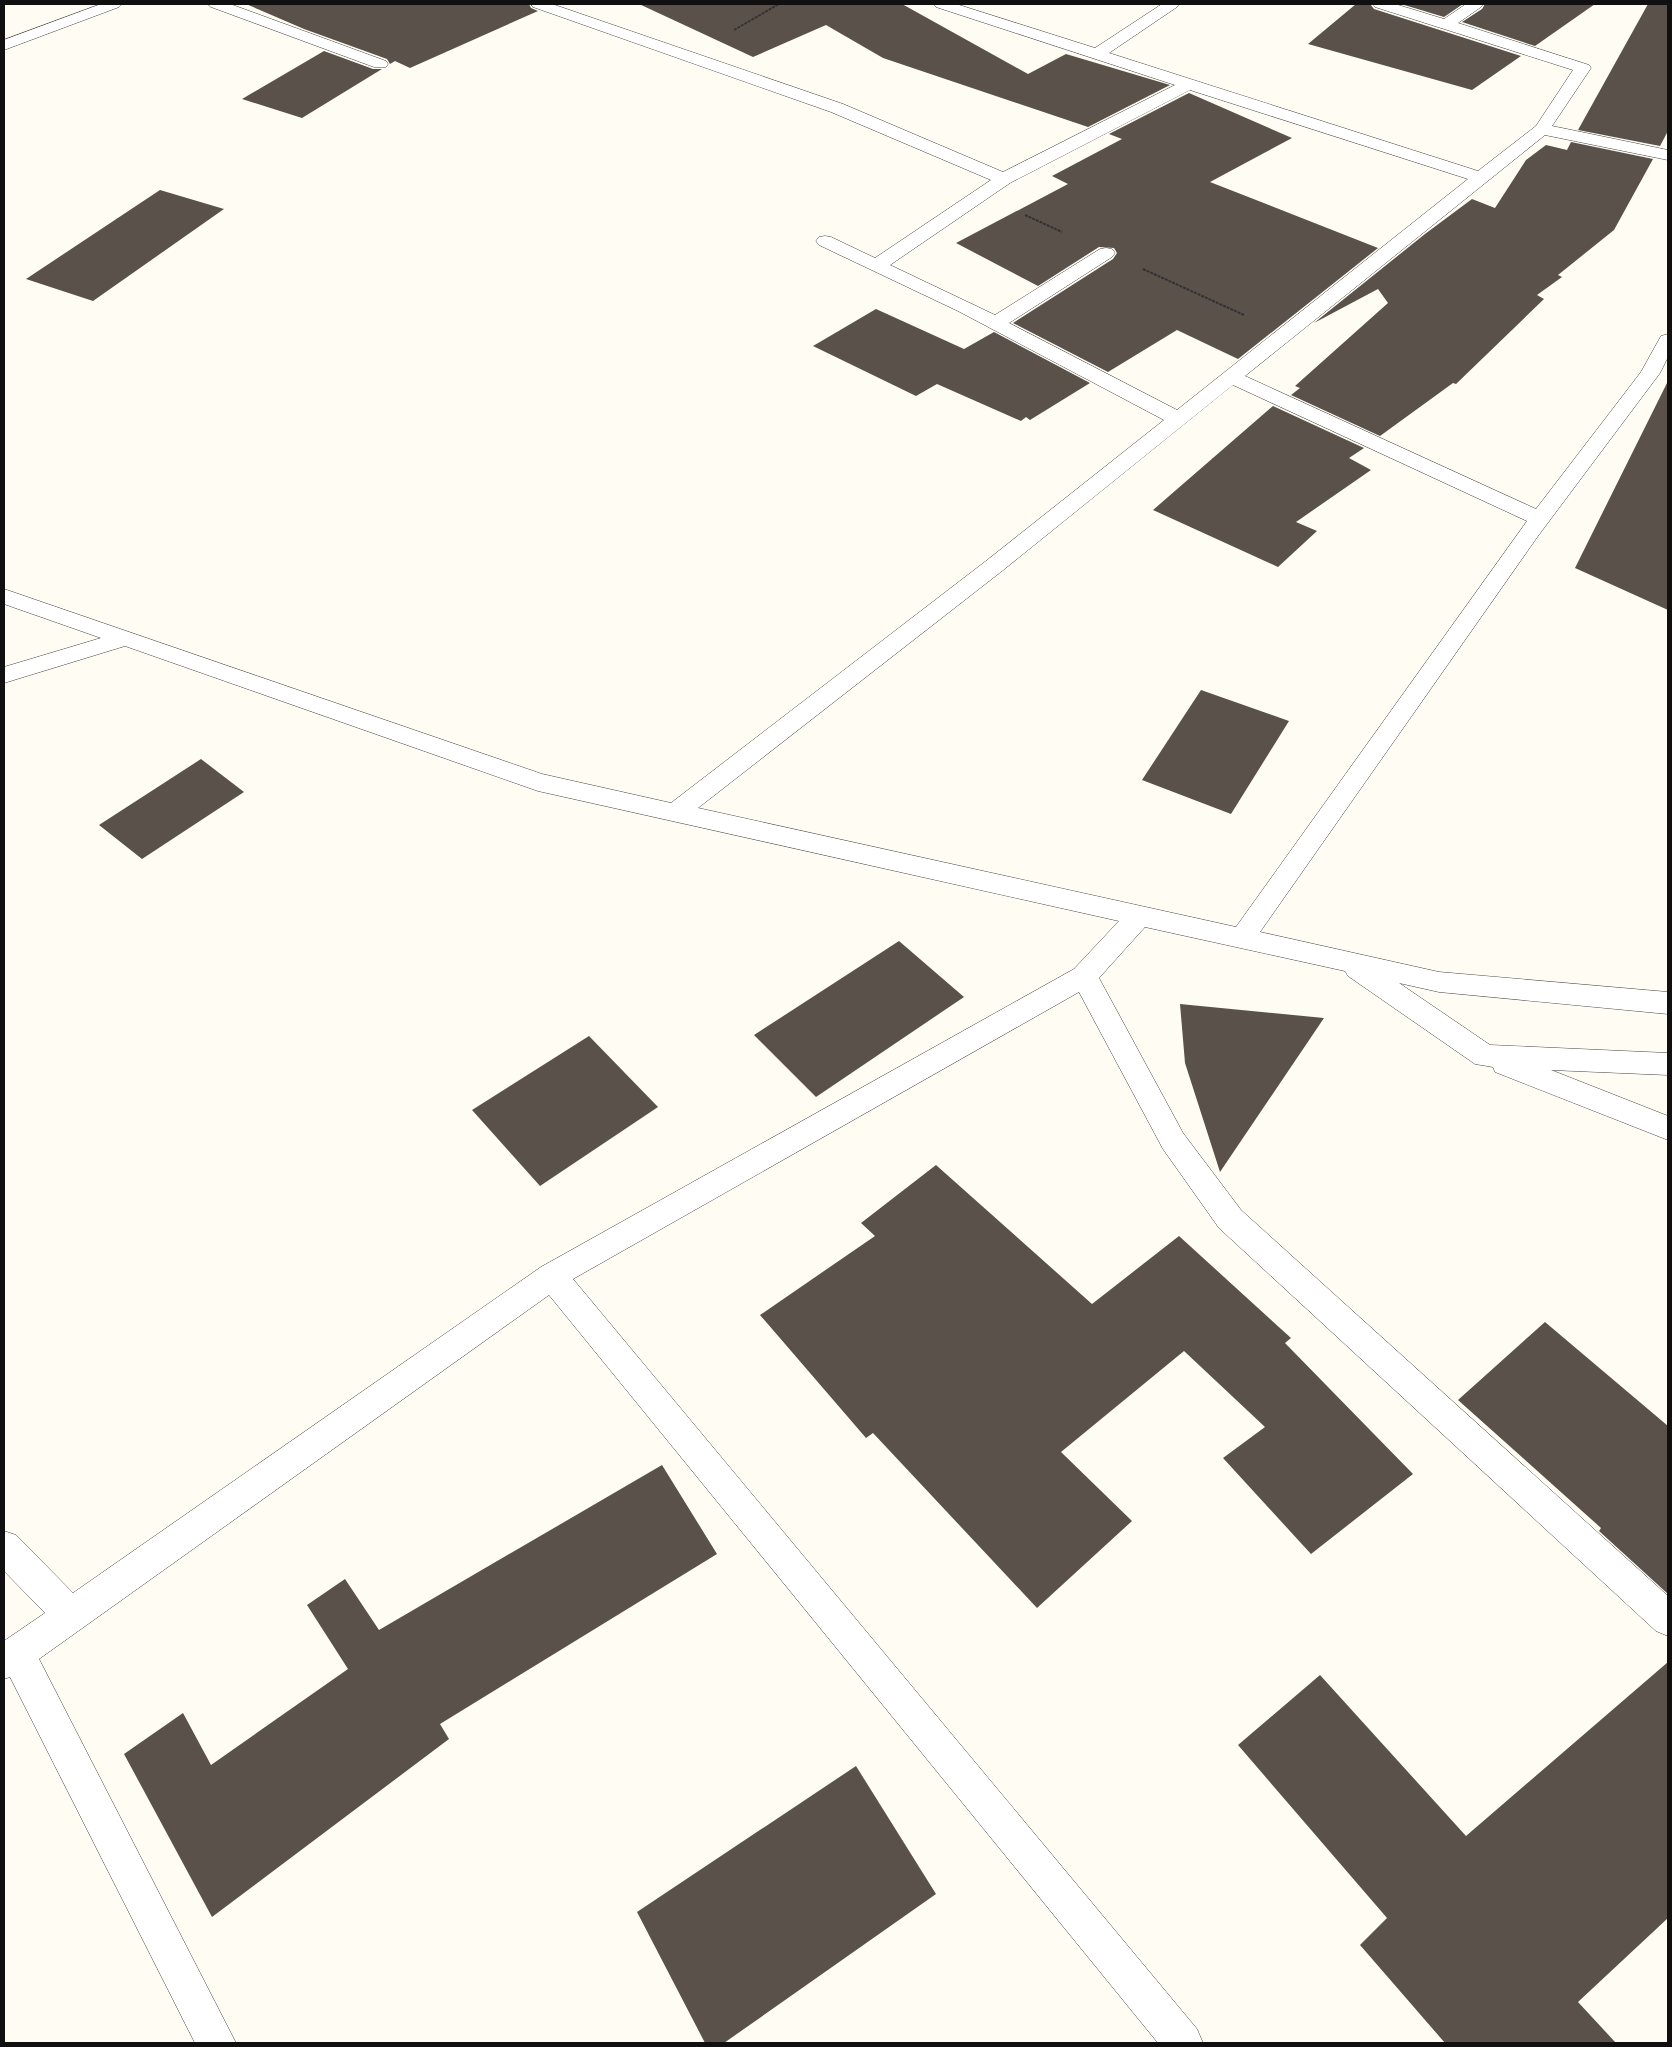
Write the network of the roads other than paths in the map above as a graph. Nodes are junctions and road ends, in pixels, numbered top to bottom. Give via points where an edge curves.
1 (114, 4) edge
2 (216, 4) edge
3 (538, 4) edge
4 (941, 4) edge
5 (1172, 4) edge
6 (1380, 4) edge
7 (1476, 4) edge
8 (1444, 25) junction
9 (4, 45) edge
10 (1097, 54) junction
11 (380, 64) dead end
12 (1189, 84) junction
13 (1542, 129) junction
14 (1668, 155) edge
15 (1481, 178) junction
16 (1004, 179) junction
17 (825, 241) dead end
18 (1106, 253) dead end
19 (877, 265) junction
20 (996, 323) junction
21 (1668, 340) edge
22 (1230, 377) junction
23 (1178, 419) junction
24 (1539, 518) junction
25 (4, 596) edge
26 (126, 638) junction
27 (4, 675) edge
28 (675, 813) junction
29 (1140, 915) junction
30 (1242, 938) junction
31 (1346, 962) junction
32 (1084, 976) junction
33 (1668, 1003) edge
34 (1485, 1056) junction
35 (1668, 1064) edge
36 (1668, 1128) edge
37 (552, 1276) junction
38 (4, 1547) edge
39 (71, 1615) junction
40 (1668, 1619) edge
41 (10, 1658) edge
42 (216, 2043) edge
43 (1183, 2043) edge

1 - 9 street
2 - 11 street
3 - 16 street via 837,108
4 - 10 street
5 - 10 street
6 - 8 street
7 - 8 street
8 - 13 street via 1583,68
10 - 12 street
12 - 15 street
12 - 16 street
13 - 14 street
13 - 15 street
15 - 22 street
16 - 19 street
17 - 19 street
18 - 20 street
19 - 20 street
20 - 23 street
21 - 24 street via 1650,373
22 - 23 street
22 - 24 street
23 - 28 street
24 - 30 street
25 - 26 street
26 - 27 street
26 - 28 street via 538,782
28 - 29 street
29 - 30 street
29 - 32 street
30 - 31 street
31 - 33 street via 1439,982
31 - 34 street
32 - 37 street
32 - 40 street via 1173,1141 1230,1219
34 - 35 street
34 - 36 street
37 - 39 street
37 - 43 street
38 - 39 street
39 - 41 street
41 - 42 street

